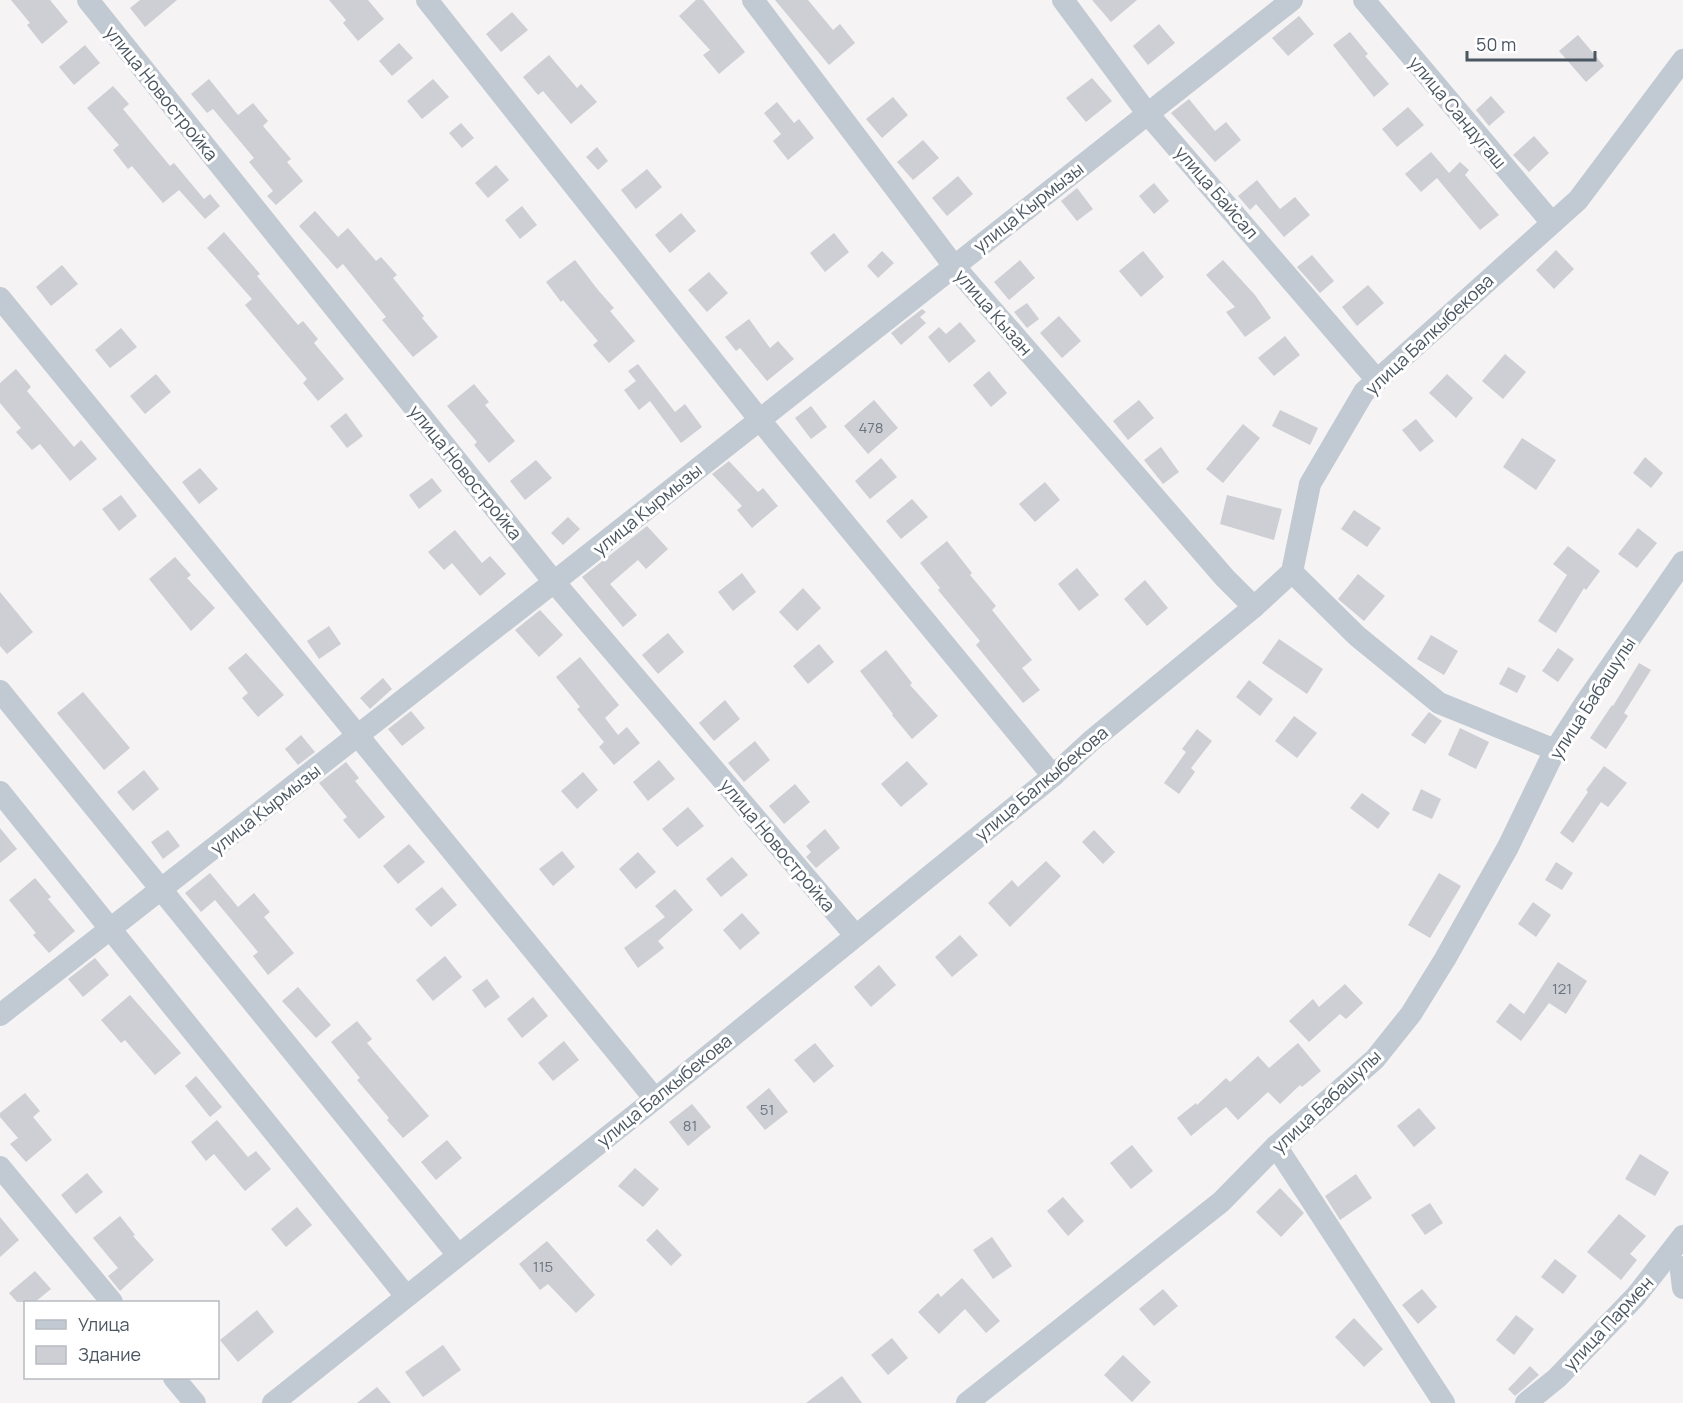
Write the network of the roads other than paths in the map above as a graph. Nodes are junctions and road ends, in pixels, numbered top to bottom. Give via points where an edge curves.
1 (88, 0) edge
2 (427, 0) edge
3 (753, 0) edge
4 (1063, 0) edge
5 (1292, 0) edge
6 (1364, 0) edge
7 (1683, 60) edge
8 (1148, 113) junction
9 (1552, 223) junction
10 (954, 266) junction
11 (0, 298) edge
12 (1377, 380) junction
13 (759, 419) junction
14 (1683, 562) edge
15 (1292, 572) junction
16 (554, 582) junction
17 (1254, 608) junction
18 (0, 691) edge
19 (357, 737) junction
20 (1555, 750) junction
21 (1053, 776) junction
22 (0, 792) edge
23 (161, 889) junction
24 (110, 929) junction
25 (855, 935) junction
26 (0, 1015) edge
27 (655, 1099) junction
28 (1276, 1146) junction
29 (0, 1167) edge
30 (1683, 1236) edge
31 (459, 1255) junction
32 (1683, 1267) edge
33 (1683, 1288) edge
34 (406, 1296) junction
35 (111, 1301) edge
36 (176, 1379) edge
37 (195, 1403) edge
38 (273, 1403) edge
39 (967, 1403) edge
40 (1444, 1403) edge
41 (1526, 1403) edge

1 - 16 street, улица Новостройка
2 - 13 street
3 - 10 street, улица Кызан
4 - 8 street, улица Байсал
5 - 8 street, улица Кырмызы
6 - 9 street, улица Сандугаш
7 - 9 street, улица Балкыбекова via 1578,200
8 - 10 street, улица Кырмызы
8 - 12 street, улица Байсал
9 - 12 street, улица Балкыбекова
10 - 13 street, улица Кырмызы
10 - 17 street, улица Кызан
11 - 19 street
12 - 15 street, улица Балкыбекова via 1364,392 1310,484
13 - 16 street, улица Кырмызы
13 - 21 street
14 - 20 street, улица Бабашулы
15 - 17 street, улица Балкыбекова
15 - 20 street via 1357,636 1439,703
16 - 19 street, улица Кырмызы
16 - 25 street, улица Новостройка
17 - 21 street, улица Балкыбекова via 1090,741
18 - 23 street
19 - 23 street, улица Кырмызы
19 - 27 street
20 - 28 street, улица Бабашулы via 1508,847 1411,1014 1375,1059
21 - 25 street, улица Балкыбекова
22 - 24 street
23 - 24 street, улица Кырмызы
23 - 31 street
24 - 26 street, улица Кырмызы
24 - 34 street
25 - 27 street, улица Балкыбекова
27 - 31 street, улица Балкыбекова
28 - 39 street, улица Бабашулы via 1221,1202
28 - 40 street
29 - 35 street
30 - 41 street, улица Пармен via 1636,1296 1557,1378
31 - 34 street, улица Балкыбекова
32 - 33 street
34 - 38 street, улица Балкыбекова
36 - 37 street

